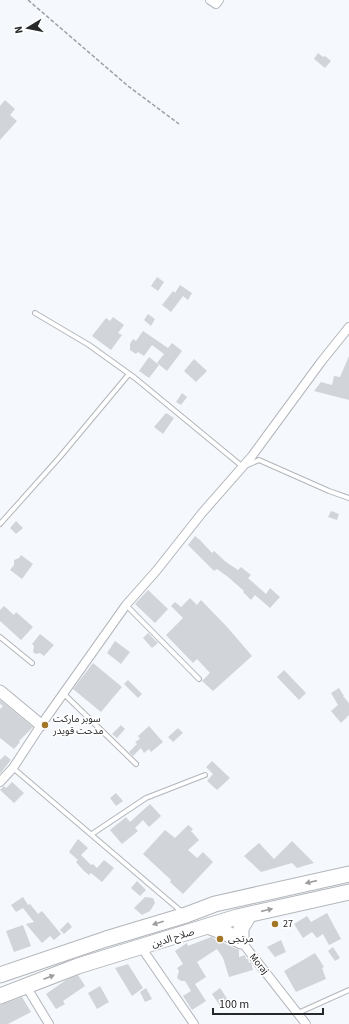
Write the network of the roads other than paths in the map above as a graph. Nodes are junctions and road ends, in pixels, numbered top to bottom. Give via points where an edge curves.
1 (210, 0) edge
2 (219, 0) edge
3 (35, 313) dead end
4 (349, 328) edge
5 (129, 374) junction
6 (243, 467) junction
7 (349, 498) edge
8 (0, 524) edge
9 (126, 605) junction
10 (0, 637) edge
11 (32, 663) dead end
12 (199, 679) dead end
13 (0, 691) edge
14 (64, 694) junction
15 (41, 724) junction
16 (136, 764) dead end
17 (13, 768) junction
18 (205, 775) dead end
19 (0, 782) edge
20 (92, 834) junction
21 (349, 874) edge
22 (349, 892) edge
23 (186, 915) junction
24 (249, 915) junction
25 (208, 926) junction
26 (241, 941) junction
27 (141, 947) junction
28 (0, 975) edge
29 (26, 986) junction
30 (349, 990) edge
31 (0, 996) edge
32 (298, 1013) junction
33 (49, 1024) edge
34 (194, 1024) edge
35 (306, 1024) edge

1 - 2 street via 216,4
3 - 5 lane via 89,345
4 - 6 street
5 - 6 lane
5 - 8 lane
6 - 7 lane via 259,460
6 - 9 street
9 - 12 lane
9 - 14 street
10 - 11 lane
13 - 15 street
14 - 15 street
14 - 16 lane
15 - 17 street
17 - 19 street
17 - 20 lane
18 - 20 lane via 146,798
20 - 23 lane
21 -> 23 highway, صلاح الدين via 215,904
24 -> 22 highway, صلاح الدين
23 -> 28 highway, صلاح الدين
24 - 25 highway, صلاح الدين
24 - 26 highway via 242,928
25 - 26 highway
25 - 27 highway, صلاح الدين
26 - 32 street, Moraj
29 -> 27 highway, صلاح الدين via 78,966
27 - 34 street
29 - 31 highway, صلاح الدين
29 - 33 street
30 - 32 lane
32 - 35 street, Moraj

